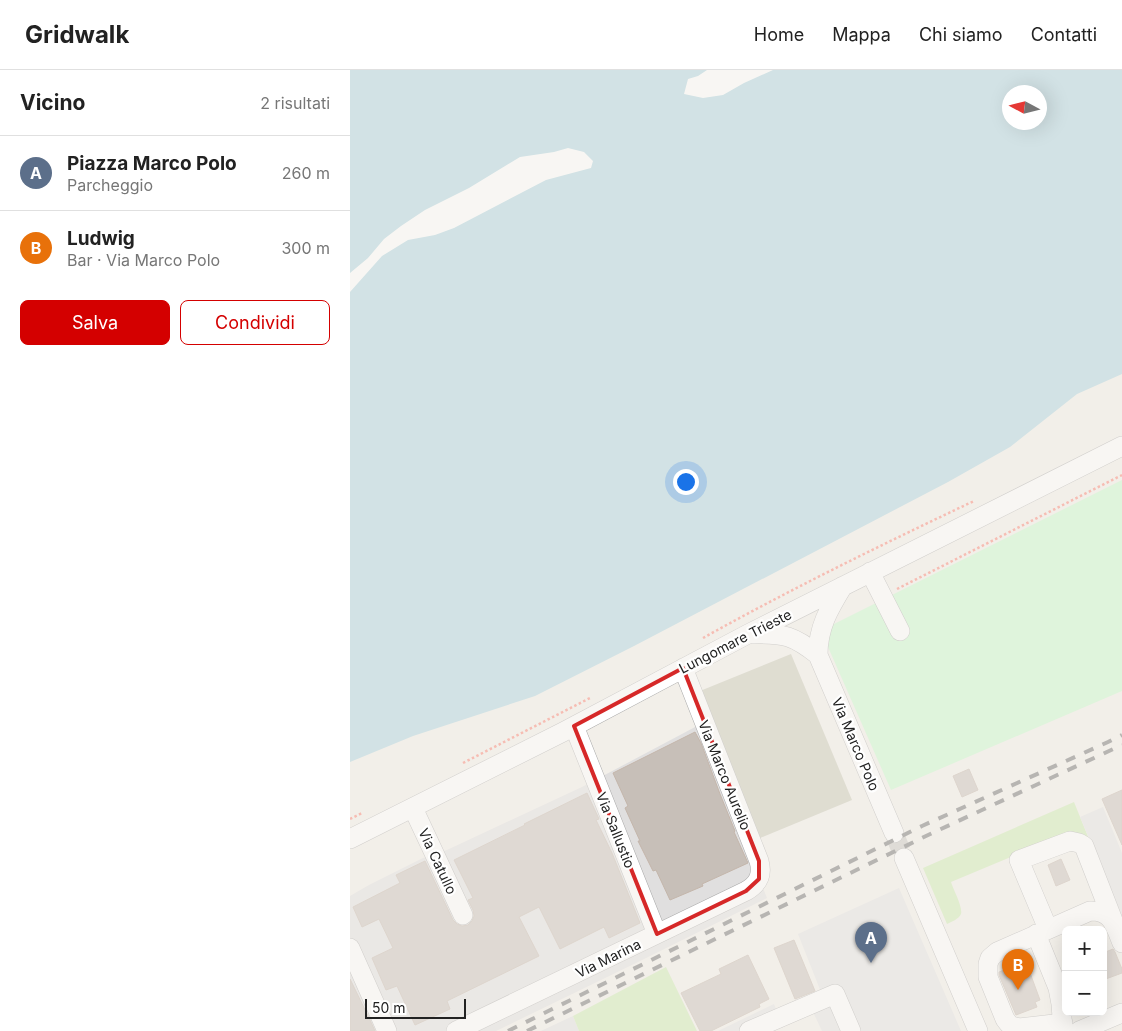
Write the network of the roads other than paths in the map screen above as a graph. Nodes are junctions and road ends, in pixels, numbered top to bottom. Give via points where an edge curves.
1 (1122, 446) edge
2 (870, 572) junction
3 (843, 586) junction
4 (797, 609) junction
5 (900, 631) dead end
6 (748, 634) junction
7 (814, 647) junction
8 (683, 668) junction
9 (574, 726) junction
10 (413, 808) junction
11 (894, 833) tunnel mouth
12 (350, 839) edge
13 (904, 858) tunnel mouth
14 (757, 882) joint
15 (463, 915) dead end
16 (1114, 924) junction
17 (1042, 932) junction
18 (657, 934) junction
19 (1122, 944) edge
20 (350, 948) edge
21 (1122, 1013) edge
22 (1068, 1028) edge
23 (387, 1031) edge
24 (456, 1031) edge
25 (749, 1031) edge
26 (851, 1031) edge
27 (978, 1031) edge

1 - 2 street, Lungomare Trieste
2 - 3 street, Lungomare Trieste
2 - 5 street
3 - 4 street, Lungomare Trieste
3 - 7 street
4 - 6 street, Lungomare Trieste
4 - 7 street, Via Marco Polo via 810,624
6 - 7 street via 778,634
6 - 8 street, Lungomare Trieste
7 - 11 street, Via Marco Polo
8 - 9 street, Lungomare Trieste
8 - 14 street, Via Marco Aurelio via 759,861 761,872
9 - 10 street, Lungomare Trieste
9 - 18 street, Via Sallustio
10 - 12 street, Lungomare Trieste
10 - 15 street, Via Catullo
13 - 27 street
14 - 18 street, Via Marina via 746,891
16 - 17 street via 1102,912 1090,911
16 - 17 street via 1084,846 1070,841 1020,860
16 - 19 street
17 - 22 street
17 - 22 street via 994,954 988,964 988,977 1011,1026
18 - 24 street, Via Marina
20 - 23 street
21 - 22 street
25 - 26 street via 835,994

